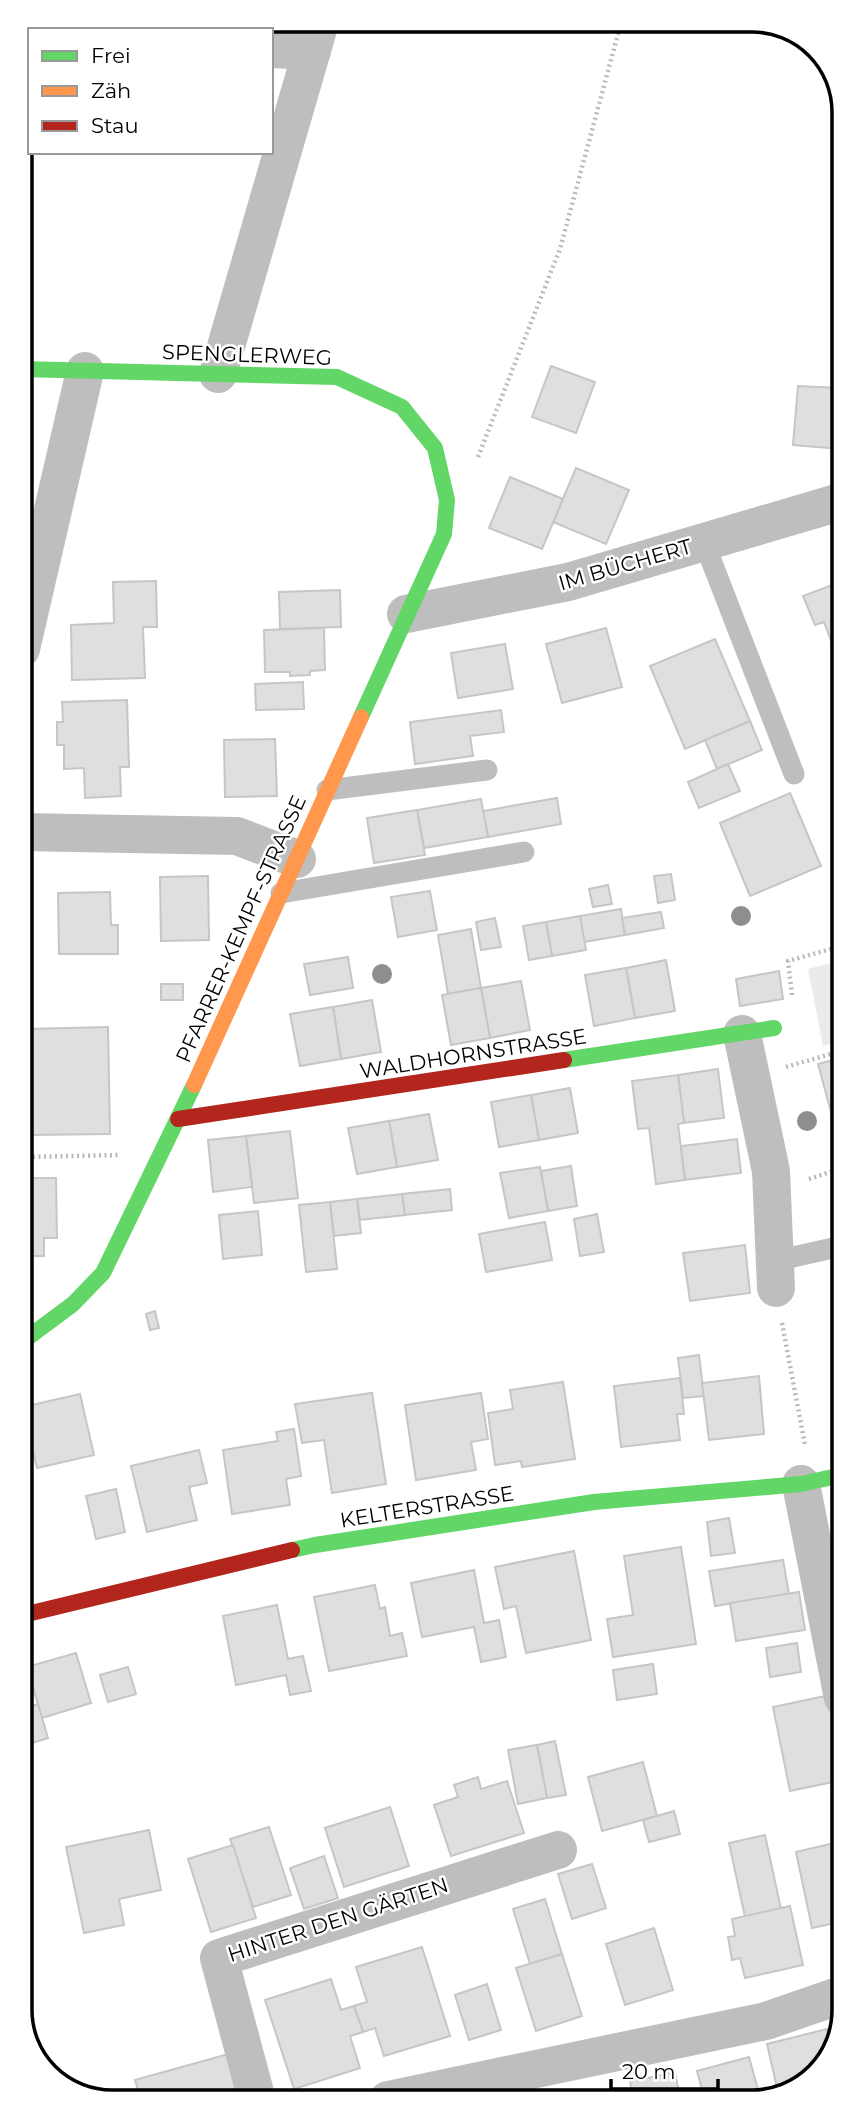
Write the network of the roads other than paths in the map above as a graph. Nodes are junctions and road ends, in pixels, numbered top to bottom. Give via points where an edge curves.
1 (316, 35) edge
2 (273, 49) edge
3 (32, 369) edge
4 (85, 371) junction
5 (218, 374) junction
6 (447, 500) joint
7 (832, 504) edge
8 (704, 542) junction
9 (32, 601) edge
10 (406, 614) junction
11 (487, 770) dead end
12 (794, 774) dead end
13 (327, 790) junction
14 (32, 832) edge
15 (524, 852) dead end
16 (296, 859) junction
17 (281, 893) junction
18 (758, 1031) joint
19 (178, 1119) junction
20 (832, 1250) edge
21 (775, 1274) joint
22 (32, 1335) edge
23 (832, 1477) edge
24 (801, 1484) junction
25 (32, 1613) edge
26 (832, 1642) edge
27 (558, 1850) dead end
28 (832, 1998) edge
29 (254, 2089) edge
30 (438, 2090) edge

1 - 2 street
1 - 5 street
3 - 4 street, SPENGLERWEG
4 - 5 street, SPENGLERWEG
4 - 9 street
5 - 6 street, SPENGLERWEG via 337,377 402,407 435,449
6 - 10 street, PFARRER-KEMPF-STRASSE via 444,534
7 - 8 street, IM BÜCHERT
8 - 10 street, IM BÜCHERT via 568,582
8 - 12 lane
10 - 13 street, PFARRER-KEMPF-STRASSE
11 - 13 lane
13 - 16 street, PFARRER-KEMPF-STRASSE
14 - 16 street via 237,836
15 - 17 lane
16 - 17 street, PFARRER-KEMPF-STRASSE
17 - 19 street, PFARRER-KEMPF-STRASSE
18 - 19 street, WALDHORNSTRASSE
18 - 21 street via 751,1076 771,1171
19 - 22 street, PFARRER-KEMPF-STRASSE via 103,1273 73,1304
20 - 21 lane
23 - 24 street, KELTERSTRASSE
24 - 25 street, KELTERSTRASSE via 594,1502 314,1545
24 - 26 street
27 - 29 street, HINTER DEN GÄRTEN via 219,1958
28 - 30 street via 766,2021

